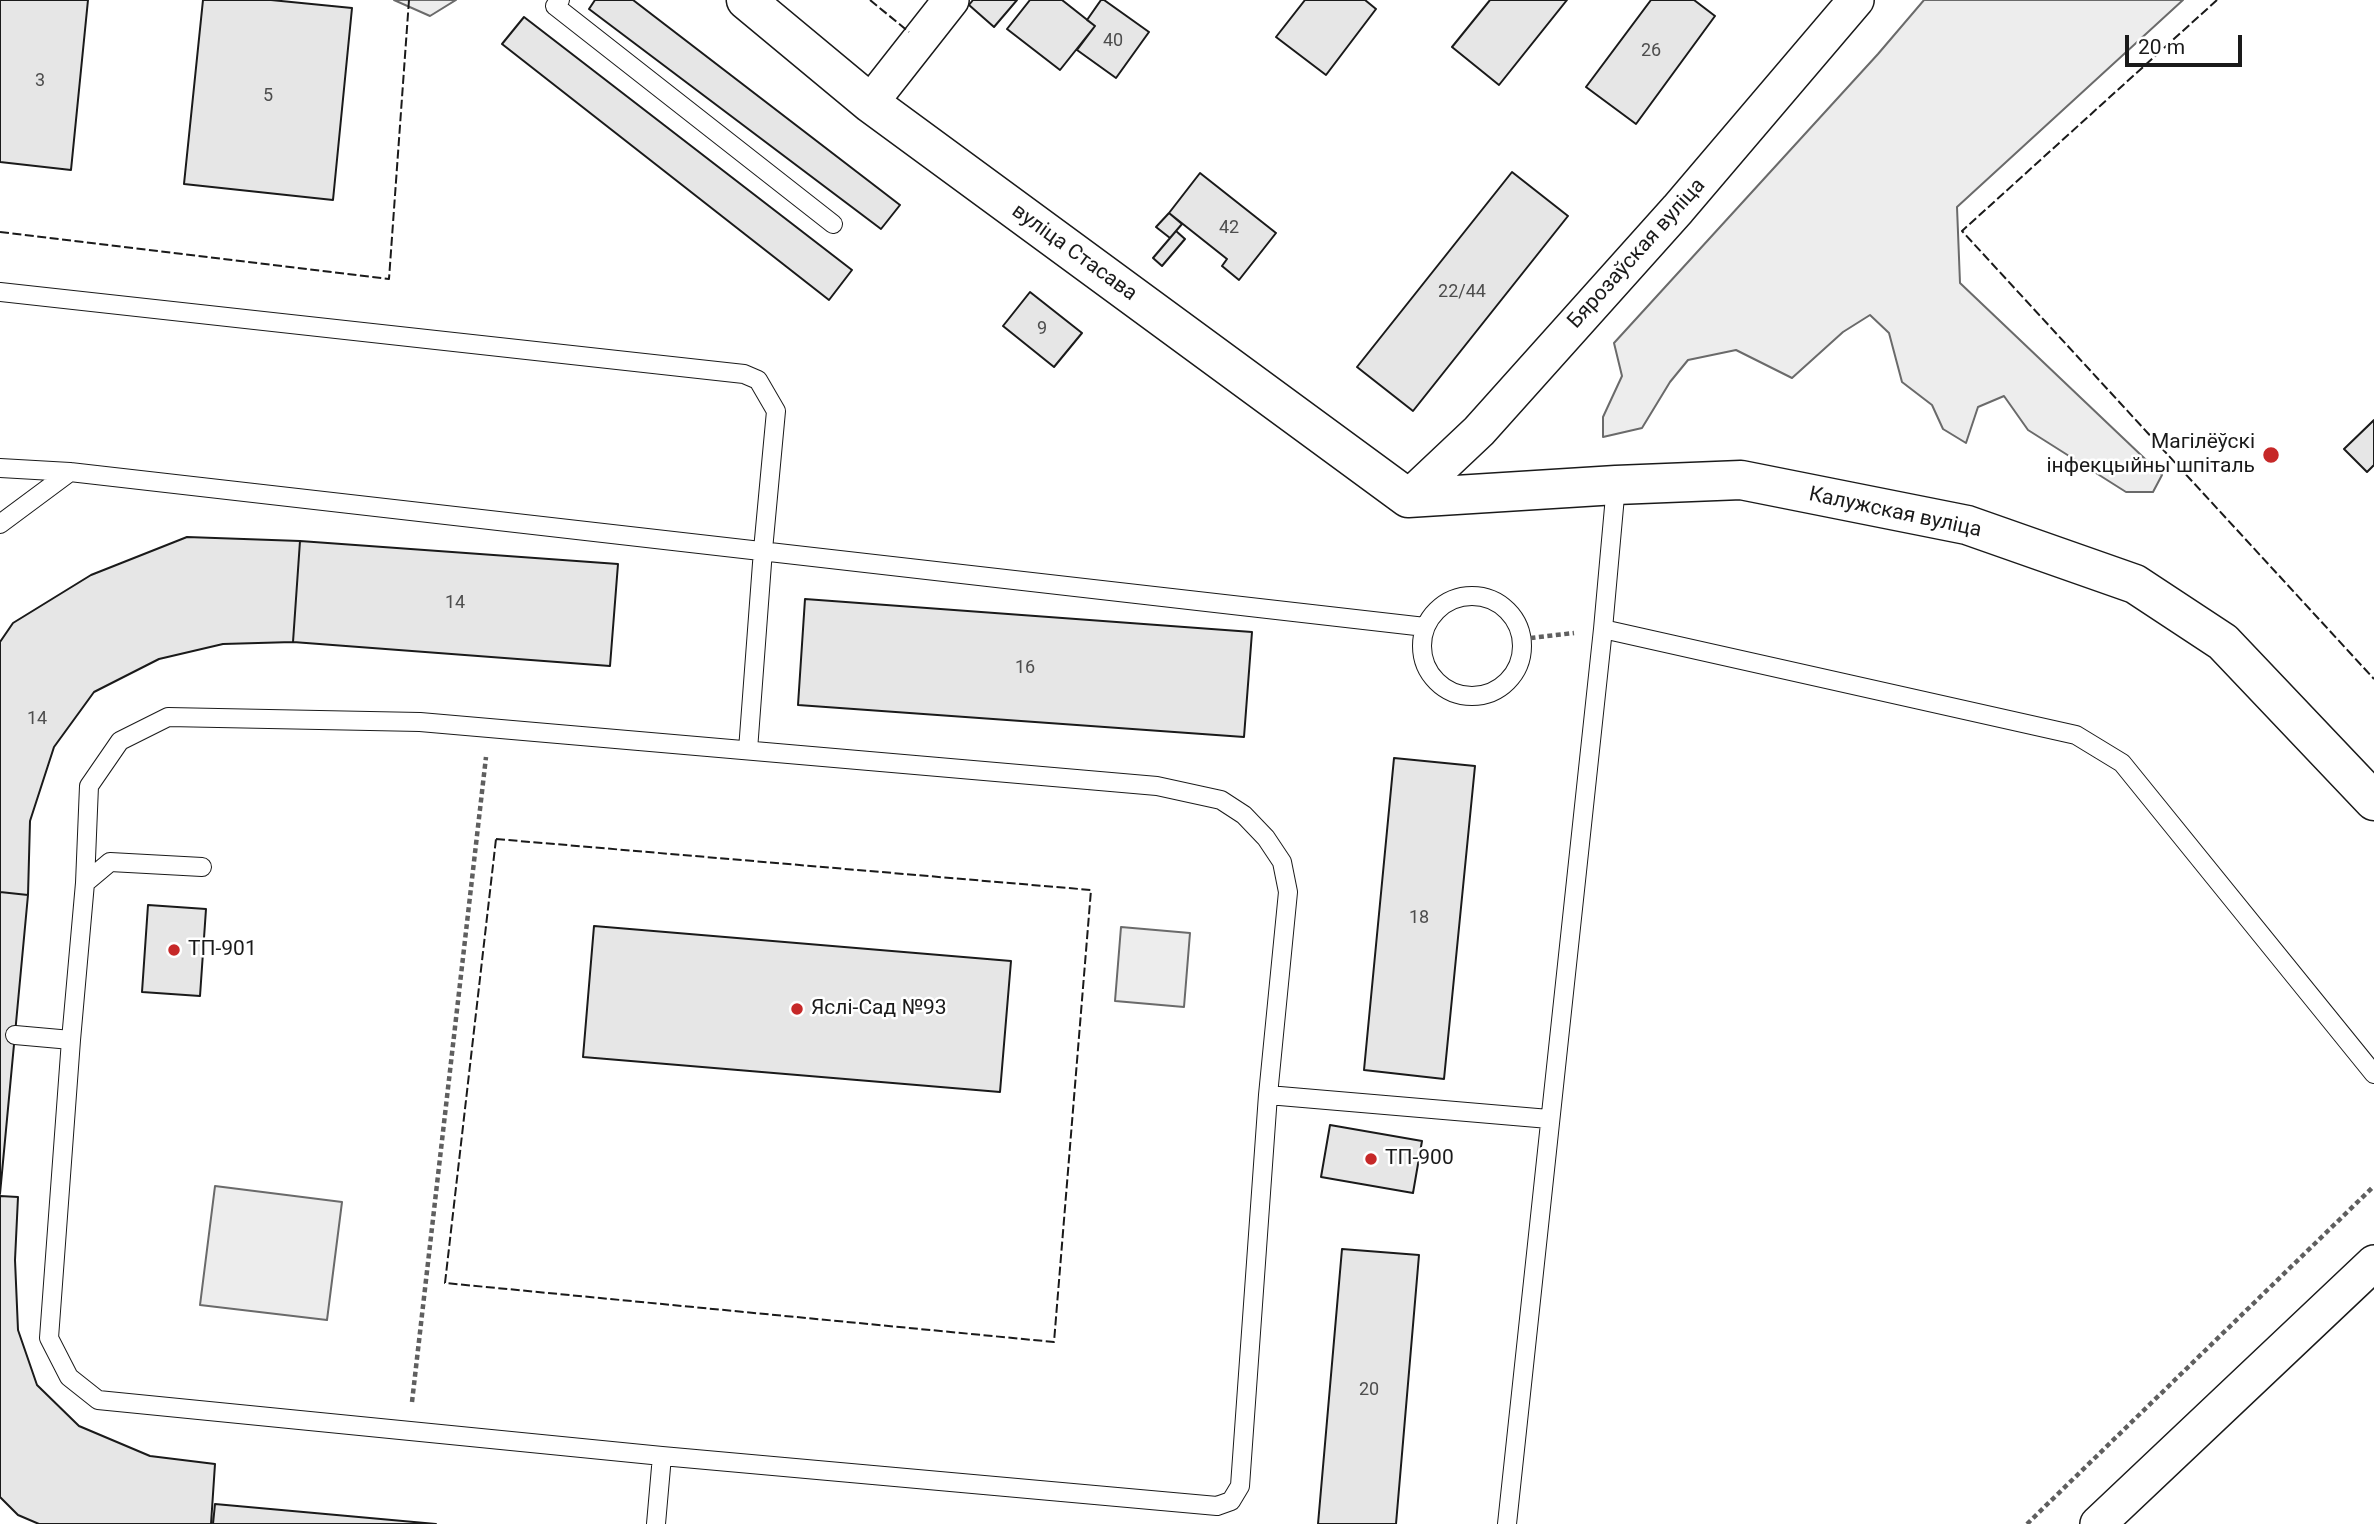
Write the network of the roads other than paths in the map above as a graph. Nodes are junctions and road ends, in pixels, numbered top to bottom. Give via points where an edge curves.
1 (560, 0) edge
2 (746, 0) edge
3 (951, 0) edge
4 (1856, 0) edge
5 (870, 103) junction
6 (833, 223) dead end
7 (0, 292) edge
8 (0, 468) edge
9 (70, 472) junction
10 (1616, 485) junction
11 (1408, 498) junction
12 (0, 524) edge
13 (763, 550) junction
14 (1425, 628) junction
15 (1603, 629) junction
16 (748, 750) junction
17 (2374, 801) edge
18 (202, 867) dead end
19 (85, 883) junction
20 (15, 1035) dead end
21 (71, 1040) junction
22 (2374, 1074) edge
23 (1268, 1094) junction
24 (1549, 1119) junction
25 (2374, 1263) edge
26 (662, 1455) junction
27 (656, 1524) edge
28 (1507, 1524) edge
29 (2098, 1524) edge

1 - 6 lane via 555,6
2 - 5 street, вуліца Стасава
3 - 5 street
4 - 11 street, Бярозаўская вуліца via 1678,209 1479,431
5 - 11 street, вуліца Стасава
7 - 13 lane via 744,374 758,380 776,411
8 - 9 lane
9 - 12 lane
9 - 13 lane
10 - 11 street, Калужская вуліца
10 - 15 lane
10 - 17 street, Калужская вуліца via 1741,480 1967,525 2135,584 2223,642
13 - 14 lane
13 - 16 lane
14 - 14 lane via 1446,603 1478,596 1494,601 1517,623 1522,639 1520,663 1507,684 1492,693 1459,695 1431,676 1421,644
15 - 22 lane via 2076,735 2122,763
15 - 24 lane
16 - 19 lane via 420,722 169,717 120,741 89,786
16 - 23 lane via 1157,786 1220,800 1266,838 1282,862 1288,892
18 - 19 lane via 110,862
19 - 21 lane
20 - 21 lane
21 - 26 lane via 50,1338 69,1377 98,1400
23 - 24 lane
23 - 26 lane via 1240,1486 1231,1501 1217,1506
24 - 28 lane
25 - 29 street
26 - 27 lane

